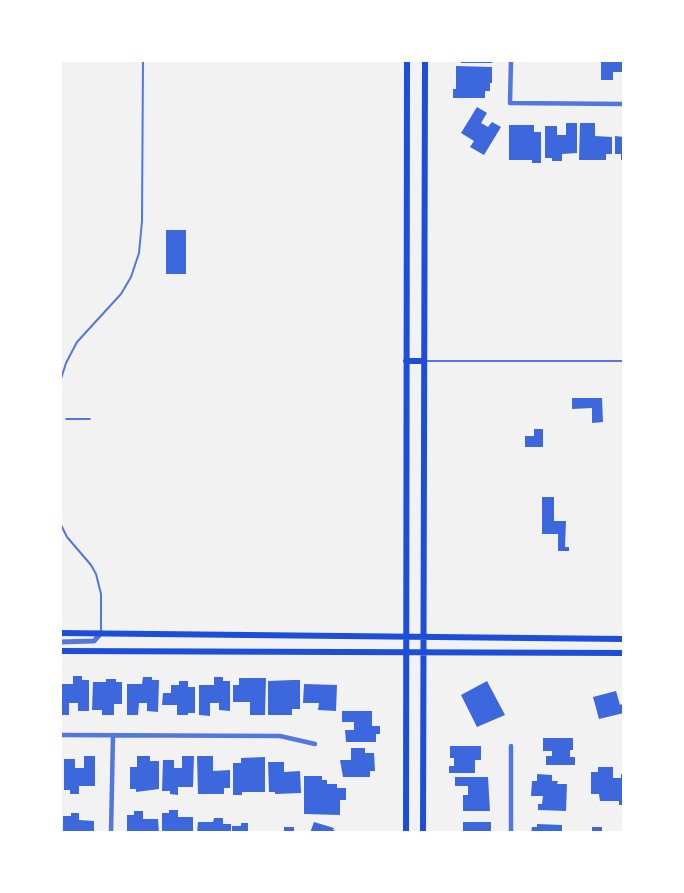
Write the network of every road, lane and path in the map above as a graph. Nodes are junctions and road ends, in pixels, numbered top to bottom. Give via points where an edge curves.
1 (142, 60) edge
2 (407, 60) edge
3 (425, 60) edge
4 (511, 60) edge
5 (624, 104) edge
6 (406, 361) junction
7 (624, 361) edge
8 (424, 362) junction
9 (60, 382) edge
10 (66, 419) dead end
11 (90, 419) dead end
12 (60, 523) edge
13 (60, 633) edge
14 (101, 633) junction
15 (406, 636) junction
16 (424, 637) junction
17 (624, 639) edge
18 (60, 642) edge
19 (60, 651) edge
20 (405, 653) junction
21 (423, 653) junction
22 (624, 653) edge
23 (60, 735) edge
24 (113, 735) junction
25 (315, 744) dead end
26 (511, 746) dead end
27 (111, 833) edge
28 (406, 833) edge
29 (423, 833) edge
30 (511, 833) edge

1 - 9 lane via 140,253 121,294 77,342
2 - 6 main road
3 - 8 main road
4 - 5 street via 510,103
6 - 8 main road
6 - 15 main road
7 - 8 lane
8 - 16 main road
10 - 11 path
12 - 14 lane via 96,574 101,594
13 - 14 main road
14 - 15 main road
14 - 18 street via 94,641
15 - 16 main road
15 - 20 main road
16 - 17 main road
16 - 21 main road
19 - 20 main road
20 - 21 main road
20 - 28 main road
21 - 22 main road
21 - 29 main road
23 - 24 street
24 - 25 street via 280,736
24 - 27 street
26 - 30 street

